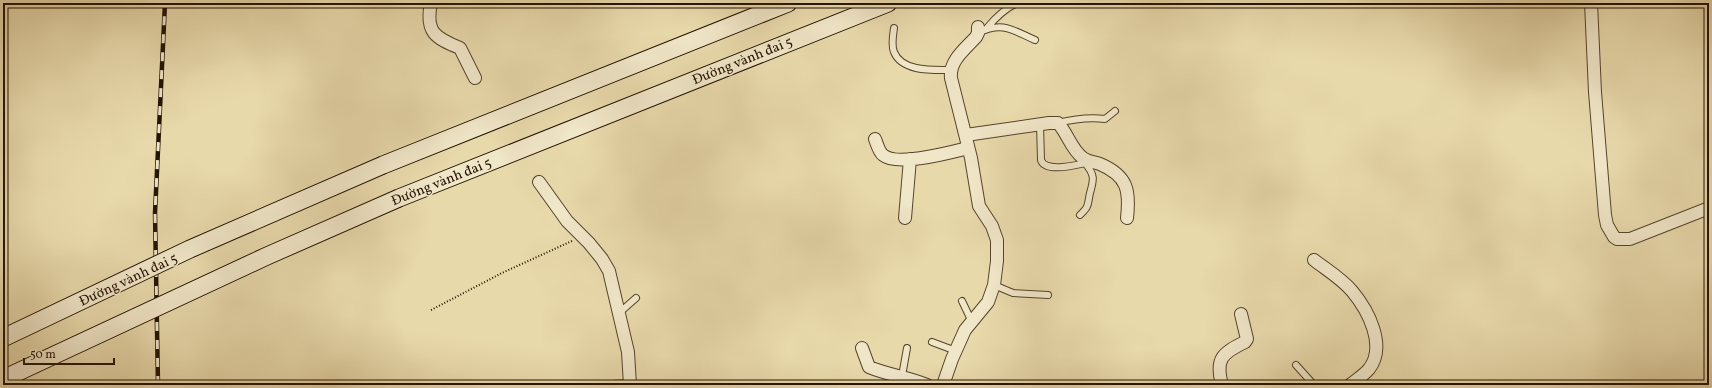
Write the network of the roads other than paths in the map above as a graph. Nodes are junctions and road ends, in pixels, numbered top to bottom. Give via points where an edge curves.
1 (431, 3) edge
2 (788, 3) edge
3 (888, 3) edge
4 (1017, 3) edge
5 (1591, 3) edge
6 (894, 28) dead end
7 (981, 29) junction
8 (1035, 40) dead end
9 (950, 70) junction
10 (475, 78) dead end
11 (1115, 111) dead end
12 (1058, 123) junction
13 (1040, 124) junction
14 (966, 135) junction
15 (875, 139) dead end
16 (968, 148) junction
17 (910, 159) junction
18 (1088, 163) junction
19 (539, 182) dead end
20 (1709, 208) edge
21 (1080, 215) dead end
22 (905, 218) dead end
23 (1127, 218) dead end
24 (1314, 260) dead end
25 (994, 285) junction
26 (1048, 295) dead end
27 (636, 298) dead end
28 (962, 301) dead end
29 (619, 313) junction
30 (1241, 314) dead end
31 (972, 322) junction
32 (3, 338) edge
33 (932, 342) dead end
34 (862, 348) dead end
35 (907, 348) dead end
36 (956, 351) junction
37 (1296, 365) dead end
38 (902, 376) junction
39 (3, 379) edge
40 (630, 384) edge
41 (595, 385) edge
42 (927, 385) edge
43 (943, 385) edge
44 (1222, 385) edge
45 (1314, 385) edge
46 (1350, 385) edge

1 - 10 street via 429,14 432,31 444,42 460,48
2 - 32 main road, Đường vành đai 5, bridge via 383,165 190,250
3 - 39 main road, Đường vành đai 5, bridge via 399,198 267,256
4 - 7 lane via 1008,7
5 - 20 street via 1602,190 1610,233 1617,239 1630,239
6 - 9 lane via 892,44 894,53 901,62 912,67
7 - 8 lane via 992,26 1004,27
7 - 9 street via 952,63
9 - 14 street
11 - 12 lane via 1105,119 1075,119
12 - 13 street
12 - 18 street via 1071,145
13 - 14 street
13 - 18 lane via 1042,164 1066,167
14 - 16 street
15 - 17 street via 882,155 888,159
16 - 17 street
16 - 25 street via 979,206 992,226 997,240
17 - 22 street
18 - 21 lane via 1094,183 1088,206
18 - 23 street via 1111,168 1126,184 1129,198
19 - 29 street via 567,221 602,259 610,272
24 - 46 street via 1351,290 1362,303 1374,330 1374,360 1369,370
25 - 26 lane via 1013,293
25 - 31 street via 988,302
27 - 29 lane
28 - 31 lane
29 - 40 street via 628,352
30 - 44 street via 1246,339 1224,354 1220,360
31 - 36 street via 965,330
33 - 36 lane
34 - 38 street via 870,367
35 - 38 lane
36 - 43 street
37 - 45 lane
38 - 42 street
40 - 41 lane

